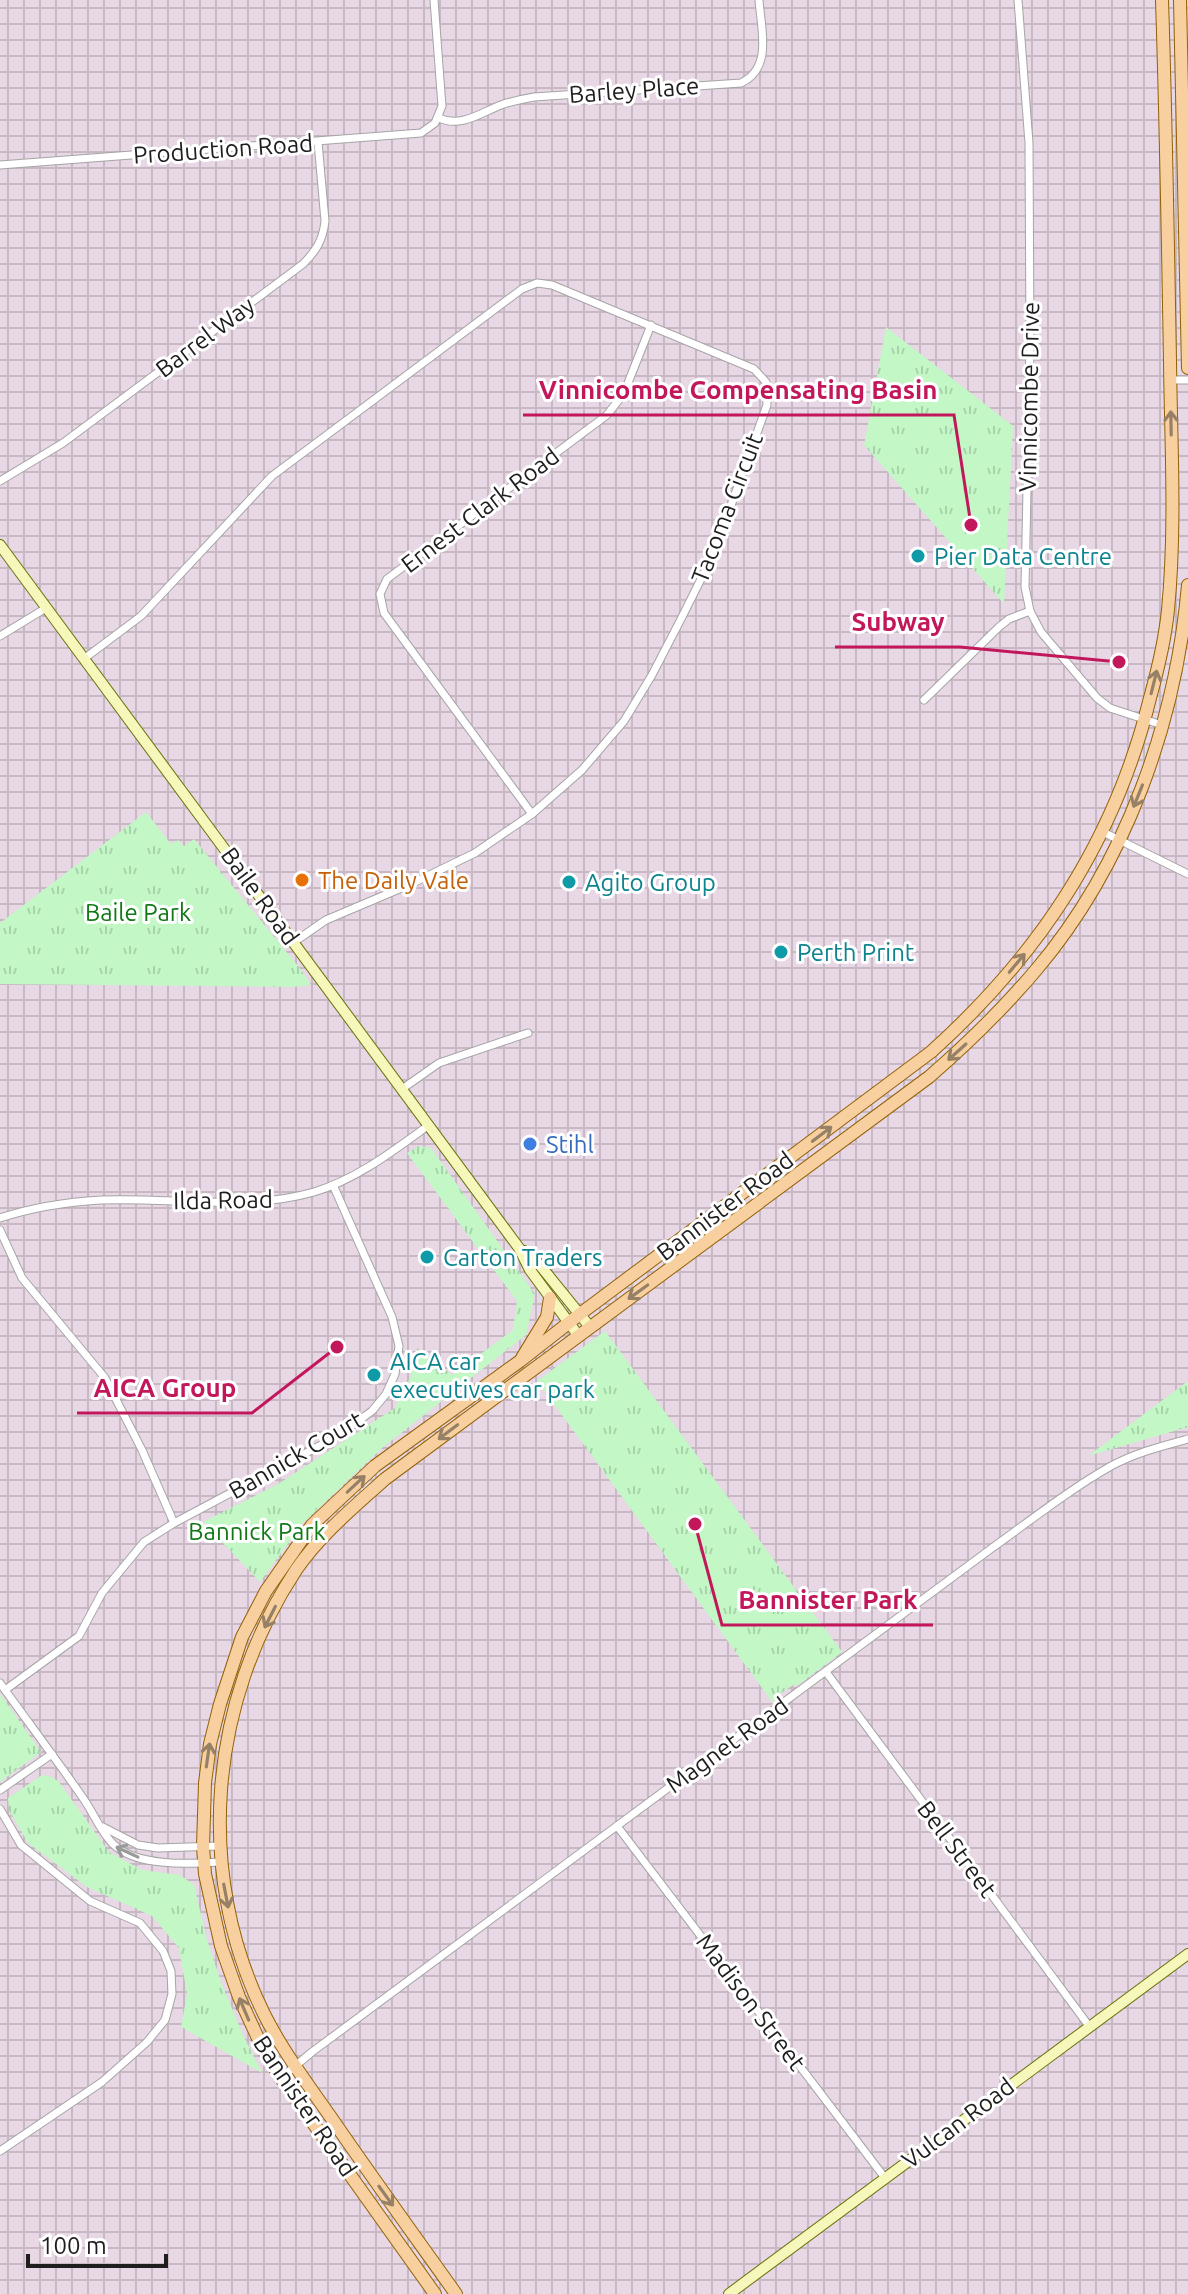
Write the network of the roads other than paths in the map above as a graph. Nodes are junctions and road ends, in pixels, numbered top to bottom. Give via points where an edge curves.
1 (434, 0) edge
2 (759, 0) edge
3 (1018, 0) edge
4 (1162, 0) edge
5 (1180, 0) edge
6 (439, 118) junction
7 (318, 142) junction
8 (0, 165) edge
9 (651, 325) junction
10 (1188, 368) edge
11 (1170, 380) junction
12 (1188, 380) edge
13 (0, 481) edge
14 (0, 545) edge
15 (1188, 585) edge
16 (46, 608) junction
17 (1030, 611) junction
18 (0, 636) edge
19 (85, 658) junction
20 (924, 700) dead end
21 (1145, 720) junction
22 (1163, 725) junction
23 (532, 814) junction
24 (1103, 832) junction
25 (1119, 840) junction
26 (1188, 874) edge
27 (294, 942) junction
28 (528, 1033) dead end
29 (402, 1089) junction
30 (429, 1125) junction
31 (333, 1185) junction
32 (0, 1218) edge
33 (0, 1230) edge
34 (519, 1248) junction
35 (550, 1298) junction
36 (580, 1314) junction
37 (569, 1323) junction
38 (590, 1327) junction
39 (578, 1335) junction
40 (520, 1361) junction
41 (1188, 1439) edge
42 (174, 1523) junction
43 (826, 1672) junction
44 (2, 1686) edge
45 (52, 1754) junction
46 (0, 1790) edge
47 (0, 1809) edge
48 (101, 1826) junction
49 (617, 1826) junction
50 (219, 1846) junction
51 (203, 1847) junction
52 (220, 1862) junction
53 (204, 1863) junction
54 (1188, 1954) edge
55 (1089, 2026) junction
56 (295, 2065) junction
57 (281, 2078) junction
58 (0, 2151) edge
59 (885, 2178) junction
60 (435, 2294) edge
61 (456, 2294) edge
62 (729, 2294) edge

1 - 6 street
2 - 6 street, Barley Place via 762,60 741,83 534,97 469,120
3 - 17 street, Vinnicombe Drive via 1029,143 1025,587
4 - 11 main road, Bannister Road
5 - 10 main road
6 - 7 street, Production Road via 418,135
7 - 8 street, Production Road
7 - 13 street, Barrel Way via 324,233 303,264 63,443
9 - 19 street, Tacoma Circuit via 552,285 522,289 272,476 141,616
9 - 23 street, Tacoma Circuit via 754,369 766,382 767,405 714,553 652,675 624,721 582,770
9 - 23 street, Ernest Clark Road via 624,393 607,415 387,579 380,594 384,613
11 - 12 street
21 -> 11 main road, Bannister Road via 1163,643 1172,561
14 - 16 street, Baile Road
15 - 22 main road, Bannister Road
16 - 18 street
16 - 19 street, Baile Road
17 - 20 street via 999,627
17 - 21 street, Vinnicombe Drive via 1041,632 1097,698
19 - 27 street, Baile Road
21 - 22 street, Vinnicombe Drive
21 - 24 main road, Bannister Road
22 -> 25 main road, Bannister Road
23 - 27 street, Tacoma Circuit via 475,853 326,920
24 - 25 street
36 -> 24 main road, Bannister Road via 960,1026 1045,927
25 - 26 street
25 -> 38 main road, Bannister Road via 1059,941 960,1050
27 - 29 street, Baile Road
28 - 29 street via 439,1063
29 - 30 street, Baile Road
30 - 31 street, Ilda Road
30 - 34 street, Baile Road
31 - 32 street, Ilda Road via 268,1201 104,1200 53,1204
31 - 42 street, Bannick Court via 392,1317 399,1346 386,1394 336,1437
33 - 42 street via 22,1278 105,1378
34 - 35 street, Baile Road
34 - 36 street, Baile Road
35 - 37 street, Baile Road
35 - 40 main road via 547,1317
36 - 37 main road, Bannister Road
36 - 38 street, Baile Road
37 - 39 street, Baile Road
37 - 40 main road, Bannister Road
38 - 39 main road, Bannister Road
39 -> 50 main road, Bannister Road via 385,1479 297,1568 257,1643 234,1709 221,1783
51 -> 40 main road, Bannister Road via 208,1759 220,1704 242,1637 286,1560 312,1525 375,1466
41 - 43 street, Magnet Road via 1140,1453 1078,1487
42 - 44 street, Bannick Court via 133,1553 102,1593 79,1636
43 - 49 street, Magnet Road
43 - 55 street, Bell Street
44 - 45 street
45 - 46 street
45 - 48 street
47 - 58 street via 21,1845 90,1901 140,1923 163,1951 172,1994 165,2020 147,2042 102,2082
48 - 51 street via 138,1845
53 -> 48 street via 133,1856 114,1845
49 - 56 street, Magnet Road
49 - 59 street, Madison Street
50 - 51 street
50 - 52 main road, Bannister Road
51 - 53 main road, Bannister Road
52 - 53 street
52 -> 56 main road, Bannister Road via 243,1965 266,2018
57 -> 53 main road, Bannister Road via 227,1967
54 - 55 street, Vulcan Road
55 - 59 street, Vulcan Road
56 - 57 street, Magnet Road
56 -> 61 main road, Bannister Road
57 - 60 main road, Bannister Road
59 - 62 street, Vulcan Road

